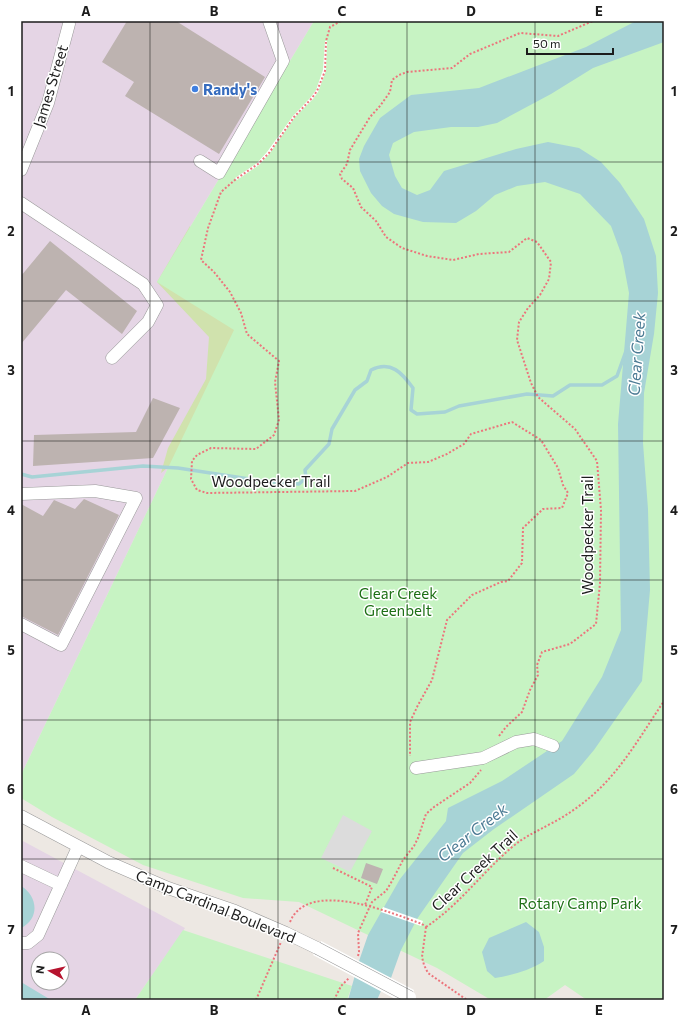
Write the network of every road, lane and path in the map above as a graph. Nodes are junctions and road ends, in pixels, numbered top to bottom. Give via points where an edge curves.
1 (269, 21) edge
2 (341, 21) edge
3 (359, 21) edge
4 (366, 21) edge
5 (593, 21) edge
6 (68, 24) dead end
7 (200, 161) dead end
8 (21, 170) edge
9 (21, 203) edge
10 (112, 358) dead end
11 (21, 494) edge
12 (21, 624) edge
13 (664, 701) edge
14 (499, 737) dead end
15 (553, 746) dead end
16 (410, 756) dead end
17 (483, 758) junction
18 (416, 768) dead end
19 (21, 816) edge
20 (78, 847) junction
21 (21, 866) edge
22 (333, 868) dead end
23 (61, 885) junction
24 (370, 906) junction
25 (426, 927) junction
26 (21, 943) edge
27 (413, 999) edge
28 (467, 1000) edge

1 - 7 street via 284,61 219,173
2 - 16 path, Woodpecker Trail via 330,27 326,41 325,71 317,91 258,164 221,192 208,228 201,260 230,292 241,313 247,334 279,361 275,382 279,420 274,435 256,449 211,448 197,455 192,461 191,479 197,490 206,493 355,491 387,477 408,463 428,462 447,454 464,444 471,434 512,422 541,440 558,468 562,485 568,493 562,508 543,509 523,528 522,563 508,581 472,595 447,620 432,680 410,722
3 - 4 path
5 - 14 path, Woodpecker Trail via 558,36 520,33 470,54 452,68 399,75 392,80 390,92 370,117 350,150 347,164 340,174 353,188 361,207 376,221 386,237 402,248 427,256 453,260 479,254 509,252 527,238 537,242 551,262 549,279 519,322 517,340 536,394 575,428 597,461 601,510 600,583 596,624 570,644 542,652 537,665 538,675 522,712
6 - 8 street, James Street via 48,103
9 - 10 street via 144,284 157,305 148,322
11 - 12 street via 95,491 136,498 61,645
13 - 25 path, Clear Creek Trail via 613,775 588,799 554,822 523,838 495,862 464,896
15 - 17 street via 534,739 516,742
17 - 18 street
17 - 24 path via 484,767 470,783 426,814 414,846 386,891
19 - 20 street, Camp Cardinal Boulevard
20 - 23 street
20 - 27 street, Camp Cardinal Boulevard, bridge via 162,885 235,911 286,933
21 - 23 street
22 - 24 path, Clear Creek Trail via 372,887 365,905
23 - 26 street via 38,935 28,943
24 - 25 path, Clear Creek Trail
25 - 28 path via 422,957 428,973

